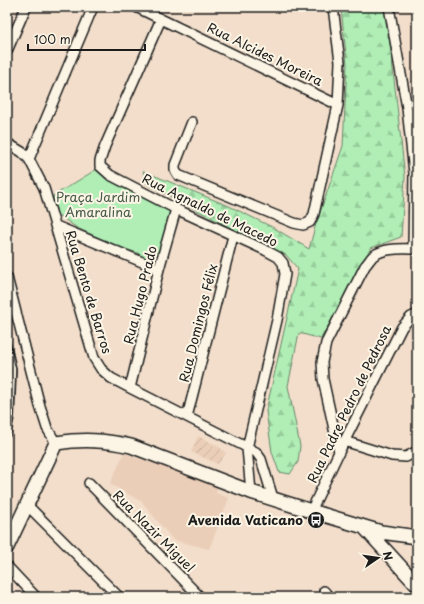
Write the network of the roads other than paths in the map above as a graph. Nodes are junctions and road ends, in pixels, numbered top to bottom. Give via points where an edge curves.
1 (26, 7) edge
2 (93, 7) edge
3 (136, 7) edge
4 (333, 7) edge
5 (389, 7) edge
6 (161, 19) junction
7 (7, 51) edge
8 (338, 105) junction
9 (192, 122) dead end
10 (7, 143) edge
11 (29, 159) junction
12 (415, 171) edge
13 (415, 189) edge
14 (176, 209) junction
15 (56, 226) junction
16 (233, 236) junction
17 (415, 249) edge
18 (159, 269) junction
19 (7, 277) edge
20 (417, 314) edge
21 (7, 343) edge
22 (13, 369) junction
23 (7, 373) edge
24 (130, 388) junction
25 (187, 417) junction
26 (7, 434) edge
27 (344, 441) junction
28 (56, 443) junction
29 (247, 448) junction
30 (417, 451) edge
31 (339, 452) junction
32 (89, 483) dead end
33 (251, 492) junction
34 (273, 498) junction
35 (26, 504) junction
36 (311, 511) junction
37 (365, 528) junction
38 (417, 537) edge
39 (7, 547) edge
40 (7, 566) edge
41 (417, 585) edge
42 (36, 597) edge
43 (119, 597) edge
44 (200, 597) edge

1 - 7 street
2 - 11 street
3 - 6 street, Rua Alcides Moreira
4 - 8 street via 340,62
5 - 12 street
6 - 8 street, Rua Alcides Moreira
6 - 14 street, Rua Agnaldo de Macedo via 105,146 100,166 110,175
8 - 9 street via 314,214 310,222 302,225 178,175 175,165
10 - 11 street, Rua Bento de Barros
11 - 15 street, Rua Bento de Barros via 46,192
12 - 13 street
13 - 17 street
14 - 16 street, Rua Agnaldo de Macedo
14 - 18 street, Rua Hugo Prado
15 - 18 street
15 - 24 street, Rua Bento de Barros via 94,358 111,378
16 - 25 street, Rua Domingos Félix
16 - 29 street, Rua Agnaldo de Macedo via 278,257 283,263 285,274
17 - 31 street via 395,249 372,257 326,343 322,362 323,379
18 - 24 street, Rua Hugo Prado
19 - 28 street via 40,406 47,428
20 - 27 street, Rua Padre Pedro de Pedrosa via 402,327
21 - 22 lane
22 - 23 lane
22 - 26 lane via 11,417
24 - 25 street, Rua Bento de Barros
25 - 29 street, Rua Bento de Barros
27 - 30 street via 392,456 406,457
27 - 31 street, Rua Padre Pedro de Pedrosa
28 - 33 street via 88,440 110,441 131,446
28 - 35 street
29 - 33 street
29 - 34 street, Rua Bento de Barros via 256,452 261,459
31 - 36 street, Rua Padre Pedro de Pedrosa
32 - 44 street, Rua Nazir Miguel
33 - 34 street
34 - 36 street
35 - 39 street
35 - 43 street
36 - 37 street
37 - 38 street
37 - 41 street
40 - 42 street

